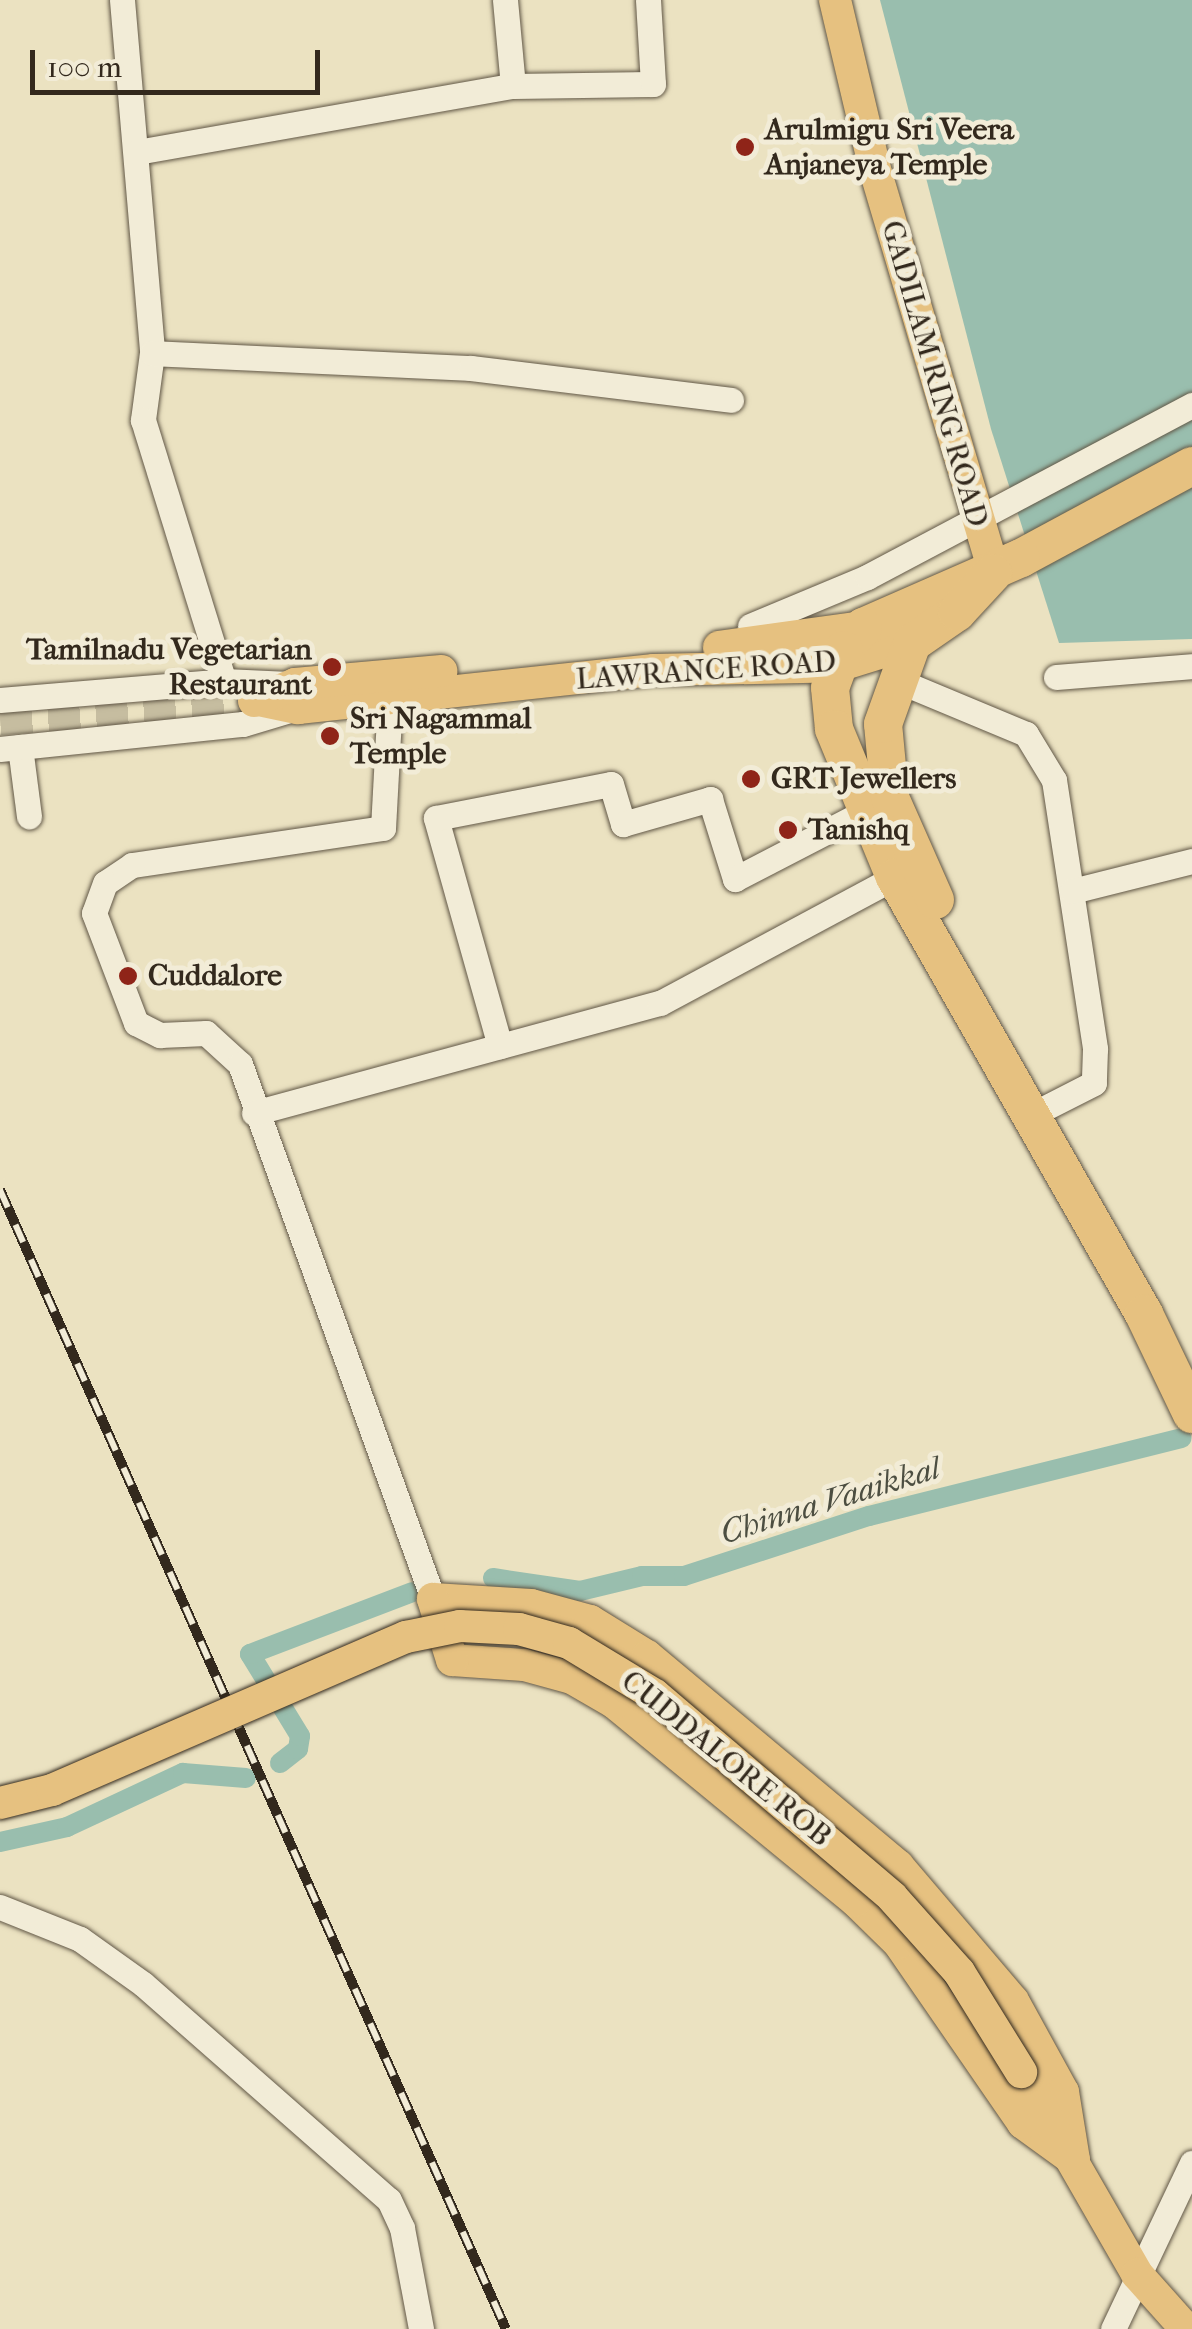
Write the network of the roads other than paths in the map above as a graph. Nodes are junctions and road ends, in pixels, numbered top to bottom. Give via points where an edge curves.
1 (122, 0) edge
2 (505, 0) edge
3 (648, 0) edge
4 (835, 0) edge
5 (513, 86) junction
6 (138, 152) junction
7 (152, 353) junction
8 (731, 400) dead end
9 (1192, 404) edge
10 (1192, 466) edge
11 (975, 522) junction
12 (1008, 565) junction
13 (750, 626) dead end
14 (863, 627) junction
15 (912, 644) junction
16 (838, 666) junction
17 (1192, 666) edge
18 (1056, 677) dead end
19 (894, 680) junction
20 (244, 694) junction
21 (297, 696) junction
22 (390, 699) junction
23 (0, 700) edge
24 (10, 748) edge
25 (866, 811) junction
26 (30, 816) dead end
27 (1192, 861) edge
28 (894, 876) junction
29 (1072, 891) junction
30 (500, 1046) junction
31 (1049, 1106) junction
32 (254, 1113) junction
33 (1192, 1370) edge
34 (1192, 1414) edge
35 (434, 1600) junction
36 (0, 1803) edge
37 (0, 1907) edge
38 (1074, 2160) junction
39 (1192, 2163) edge
40 (1137, 2274) junction
41 (421, 2329) edge
42 (1113, 2329) edge
43 (1186, 2329) edge

1 - 6 street
2 - 5 street
3 - 5 street via 652,84
4 - 11 main road, GADILAM RING ROAD via 876,174
5 - 6 street
6 - 7 street
7 - 8 street via 472,368
7 - 20 street via 143,420
9 - 11 street
10 - 12 highway
11 - 12 main road, GADILAM RING ROAD
11 - 13 street
12 - 14 highway
12 - 15 highway
14 - 16 highway
14 - 21 main road, LAWRANCE ROAD
15 - 16 main road, LAWRANCE ROAD
15 - 19 highway
16 - 22 main road, LAWRANCE ROAD via 654,670
16 - 25 highway via 830,688 834,729
17 - 18 street
19 - 29 street via 1026,734 1042,750 1054,780
19 - 31 highway via 883,724 890,798 927,886
20 - 21 main road, LAWRANCE ROAD
20 - 23 street
21 - 22 main road, LAWRANCE ROAD
21 - 24 street via 243,724
22 - 32 street via 383,828 132,865 117,872 97,898 96,930 136,1022 160,1035 206,1033 224,1045 240,1064
24 - 26 street
25 - 28 highway
25 - 30 street via 735,879 710,799 623,824 611,784 436,818
27 - 29 street
28 - 30 street via 660,1003
28 - 34 highway via 1144,1314
29 - 31 street via 1094,1083
30 - 32 street
31 - 33 highway
32 - 35 street
35 - 38 main road via 452,1660 524,1665 572,1678 856,1901 932,1987 1023,2122
35 - 38 main road via 531,1605 590,1621 646,1656 898,1866 1013,2002 1063,2092
36 - 38 main road, CUDDALORE ROB, bridge via 52,1790 406,1637 460,1626 519,1629 569,1642 655,1695 892,1897 959,1972
37 - 41 street via 80,1940 143,1984 389,2200 402,2228
38 - 40 main road, CUDDALORE ROB
39 - 40 street
40 - 42 street
40 - 43 main road, CUDDALORE ROB

